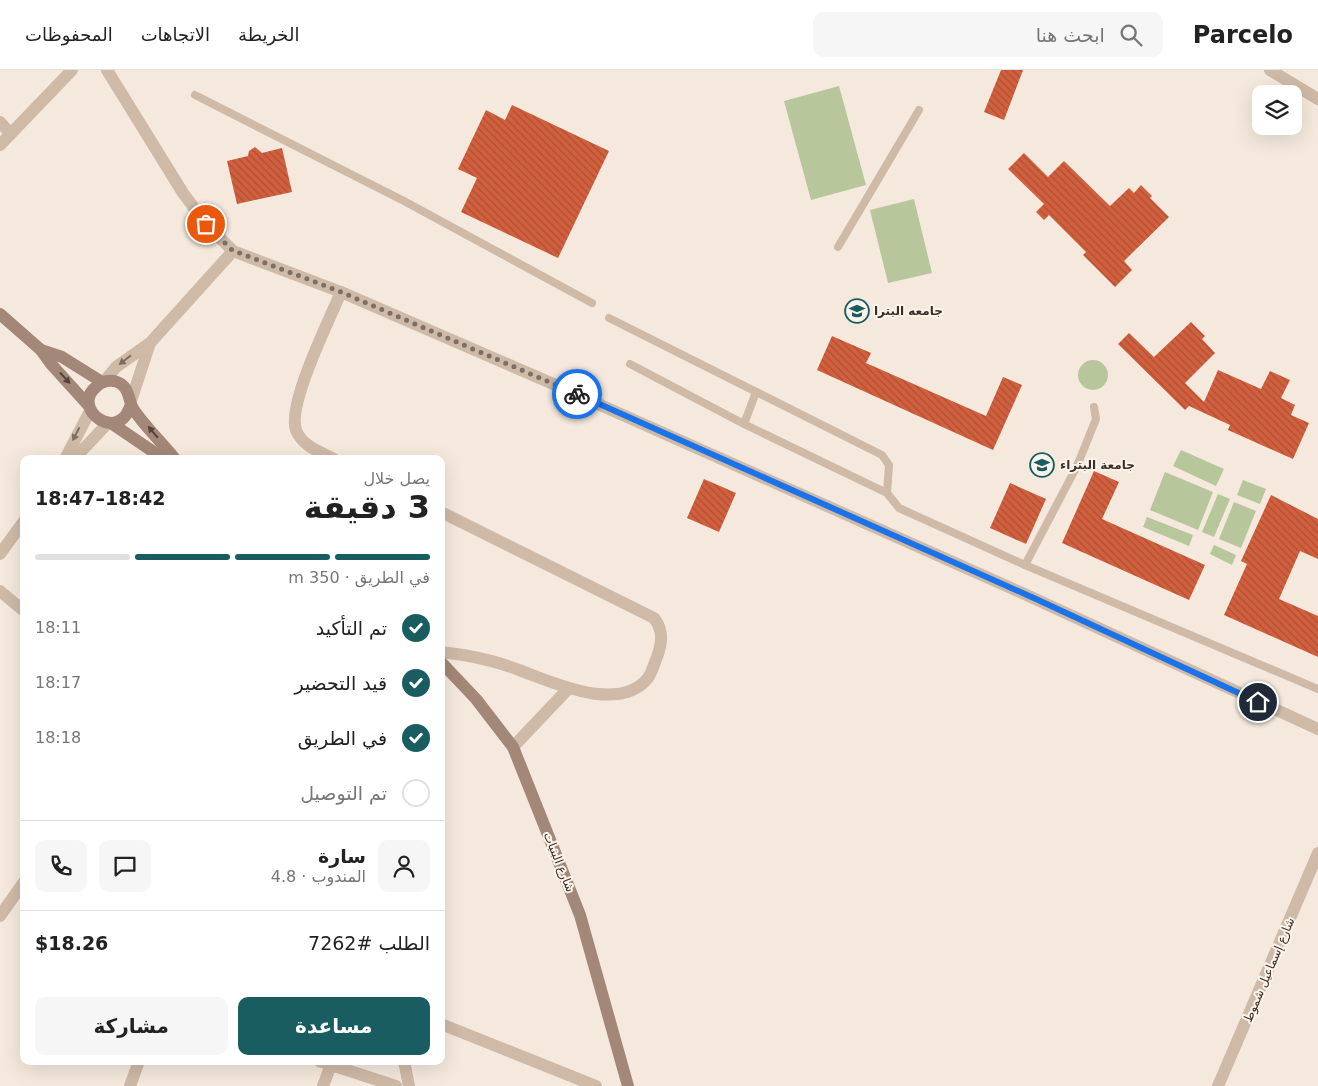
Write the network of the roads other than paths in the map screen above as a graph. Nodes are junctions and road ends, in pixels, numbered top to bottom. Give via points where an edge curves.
1 (72, 70) edge
2 (107, 70) edge
3 (1270, 70) edge
4 (195, 95) dead end
5 (1318, 99) edge
6 (919, 110) dead end
7 (0, 122) edge
8 (10, 133) junction
9 (0, 145) edge
10 (838, 246) dead end
11 (232, 250) junction
12 (341, 292) junction
13 (592, 303) dead end
14 (0, 314) edge
15 (608, 318) dead end
16 (150, 343) junction
17 (41, 350) junction
18 (630, 364) dead end
19 (103, 382) junction
20 (756, 392) junction
21 (131, 402) junction
22 (1094, 407) dead end
23 (90, 408) junction
24 (110, 423) junction
25 (744, 424) junction
26 (66, 455) edge
27 (78, 455) edge
28 (158, 455) edge
29 (172, 455) edge
30 (326, 455) edge
31 (887, 493) junction
32 (445, 514) edge
33 (20, 526) edge
34 (0, 554) edge
35 (1025, 565) junction
36 (0, 591) edge
37 (20, 608) edge
38 (445, 653) edge
39 (445, 666) edge
40 (568, 689) junction
41 (1318, 689) edge
42 (1318, 729) edge
43 (513, 747) junction
44 (1318, 853) edge
45 (20, 888) edge
46 (0, 916) edge
47 (445, 1026) edge
48 (138, 1065) edge
49 (325, 1065) edge
50 (331, 1065) edge
51 (405, 1065) edge
52 (130, 1086) edge
53 (323, 1086) edge
54 (396, 1086) edge
55 (409, 1086) edge
56 (596, 1086) edge
57 (628, 1086) edge
58 (1218, 1086) edge

1 - 8 street
2 - 11 street via 184,193 206,224
3 - 5 street
4 - 13 lane via 404,201
6 - 10 lane
7 - 8 street
8 - 9 street
11 - 12 street
11 - 16 street
12 - 30 street via 305,376 296,409 295,428 301,439
12 - 42 street via 1011,588
14 - 17 main road
15 - 20 lane
16 -> 19 street via 116,367
16 - 21 street
17 - 19 main road via 62,357
17 -> 23 main road
18 - 25 lane
19 - 21 main road via 122,384
19 - 23 main road via 94,388
20 - 25 lane
20 - 31 lane via 882,455 889,465
21 - 24 main road via 124,417
29 -> 21 main road
22 - 35 lane via 1096,419 1077,466
23 - 24 main road via 101,421
23 -> 26 street
24 - 27 street
24 - 28 main road
25 - 31 lane
31 - 35 lane via 900,508
32 - 40 street via 654,618 659,625 661,645 650,676 644,682 632,690 617,693
33 - 34 street
35 - 41 lane
36 - 37 street
38 - 40 street via 491,660
39 - 43 main road, شارع البنيات via 476,698
40 - 43 street
43 - 57 main road, شارع البنيات via 580,915
44 - 58 street, شارع إسماعيل شموط
45 - 46 street
47 - 56 street
48 - 52 street
49 - 53 street
50 - 54 street
51 - 55 street

